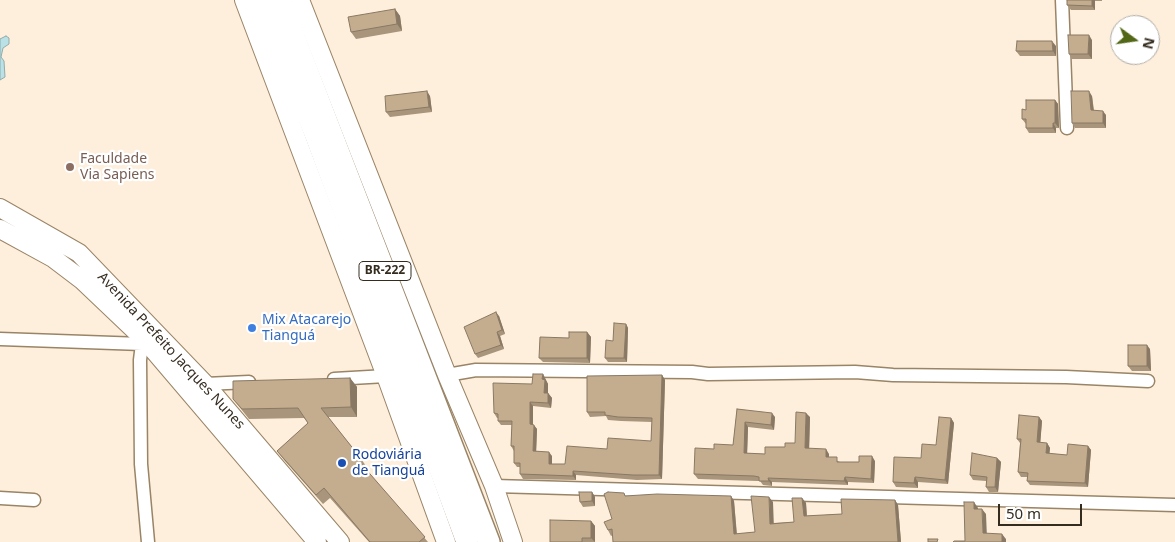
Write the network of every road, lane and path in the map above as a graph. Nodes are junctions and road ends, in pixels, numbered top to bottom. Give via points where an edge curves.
1 (244, 0) edge
2 (261, 0) edge
3 (280, 0) edge
4 (300, 0) edge
5 (1062, 0) edge
6 (1066, 128) dead end
7 (0, 208) edge
8 (0, 229) edge
9 (147, 337) junction
10 (0, 339) edge
11 (386, 376) junction
12 (447, 376) junction
13 (321, 380) edge
14 (1148, 381) dead end
15 (263, 382) edge
16 (198, 389) junction
17 (494, 486) junction
18 (0, 498) edge
19 (34, 500) dead end
20 (1175, 505) edge
21 (312, 522) junction
22 (148, 542) edge
23 (317, 542) edge
24 (340, 542) edge
25 (446, 542) edge
26 (467, 542) edge
27 (489, 542) edge
28 (513, 542) edge

1 - 11 main road, BR-222
2 - 26 highway, BR-222 via 316,136
3 - 27 highway, BR-222
4 - 12 main road
5 - 6 street
7 - 9 main road, Avenida Prefeito Jacques Nunes via 79,253
8 - 9 main road, Avenida Prefeito Jacques Nunes via 53,258
9 - 10 street
9 - 16 main road, Avenida Prefeito Jacques Nunes
9 - 22 street via 140,360 141,464
11 - 13 street
11 - 25 main road, BR-222
12 - 14 street via 476,370 708,374 855,372
12 - 17 main road
15 - 16 street
16 - 21 main road, Avenida Prefeito Jacques Nunes
17 - 20 street
17 - 28 main road
18 - 19 street
21 - 23 main road, Avenida Prefeito Jacques Nunes
21 - 24 main road, Avenida Prefeito Jacques Nunes

